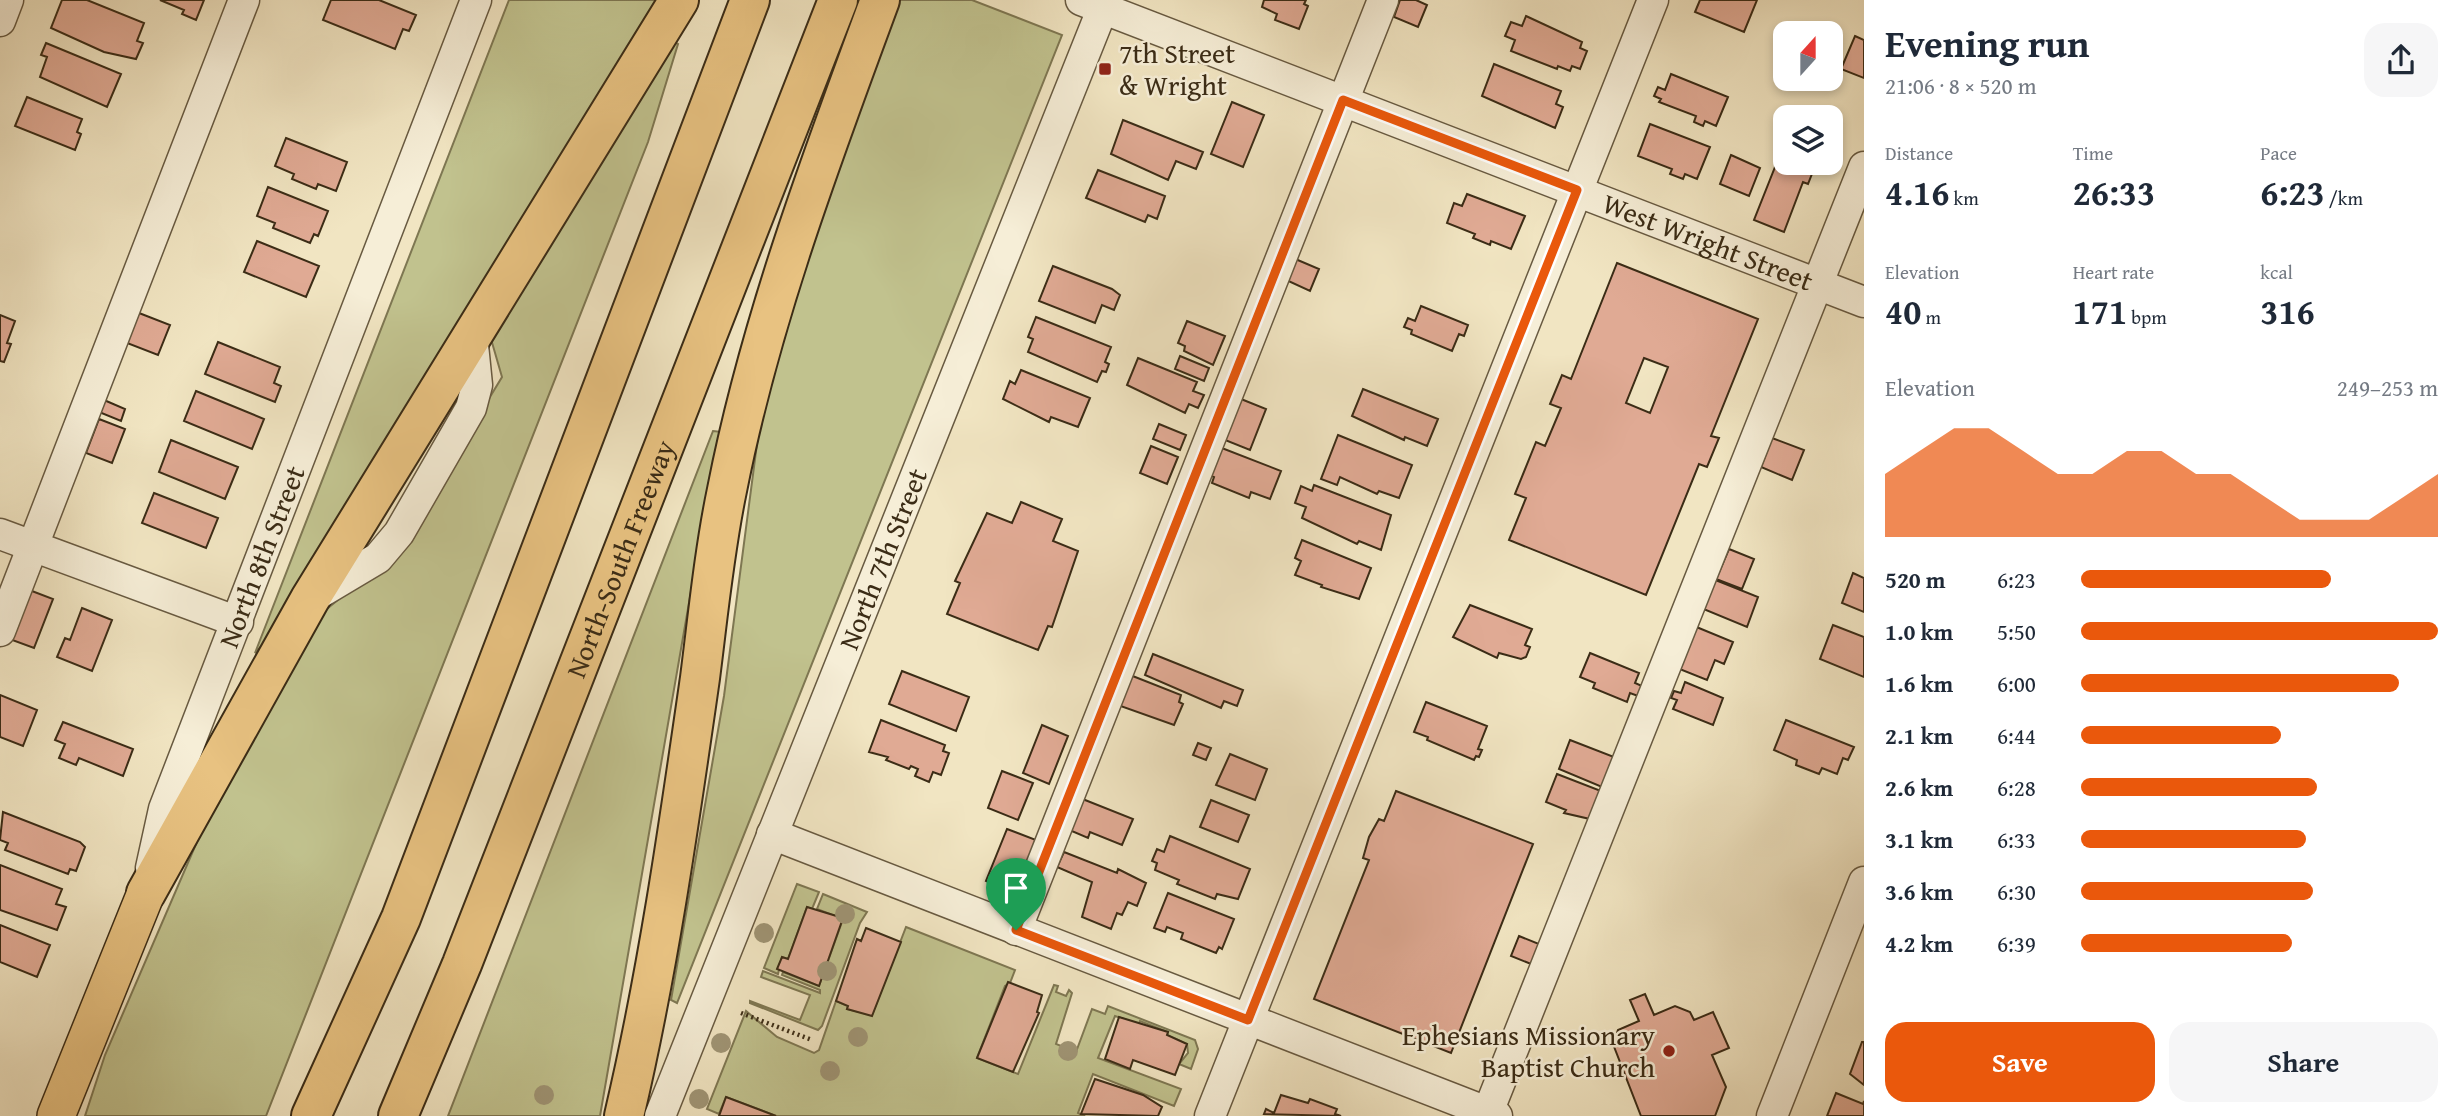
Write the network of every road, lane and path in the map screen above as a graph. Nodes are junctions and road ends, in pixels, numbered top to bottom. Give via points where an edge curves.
1 (8, 0) edge
2 (244, 0) edge
3 (475, 0) edge
4 (679, 0) edge
5 (750, 0) edge
6 (838, 0) edge
7 (880, 0) edge
8 (1382, 0) edge
9 (1653, 0) edge
10 (1096, 3) edge
11 (0, 21) edge
12 (1343, 100) junction
13 (1864, 167) edge
14 (1577, 190) junction
15 (1818, 284) junction
16 (1864, 302) edge
17 (0, 534) edge
18 (33, 547) junction
19 (238, 622) junction
20 (0, 631) edge
21 (772, 834) junction
22 (1864, 882) edge
23 (146, 892) junction
24 (1016, 930) junction
25 (741, 1013) dead end
26 (1248, 1020) junction
27 (812, 1040) dead end
28 (1493, 1114) edge
29 (56, 1116) edge
30 (311, 1116) edge
31 (398, 1116) edge
32 (624, 1116) edge
33 (660, 1116) edge
34 (1210, 1116) edge
35 (1772, 1116) edge

1 - 11 street
2 - 18 street
3 - 19 street, North 8th Street
4 - 23 highway via 310,599
5 - 30 highway via 401,918
6 - 31 highway, North-South Freeway via 462,964
7 - 32 highway via 822,158 747,398 726,493 641,1045
8 - 12 street
9 - 14 street
10 - 12 street, West Wright Street
10 - 21 street, North 7th Street
12 - 14 street, West Wright Street
12 - 24 street
13 - 15 street
14 - 15 street, West Wright Street
14 - 26 street
15 - 16 street, West Wright Street
15 - 28 street
17 - 18 street
18 - 19 street
18 - 20 street
19 - 23 street, North 8th Street via 164,809
21 - 24 street
21 - 33 street, North 7th Street
22 - 35 street
23 - 29 main road, North 8th Street
24 - 26 street
25 - 27 path
26 - 28 street
26 - 34 street

